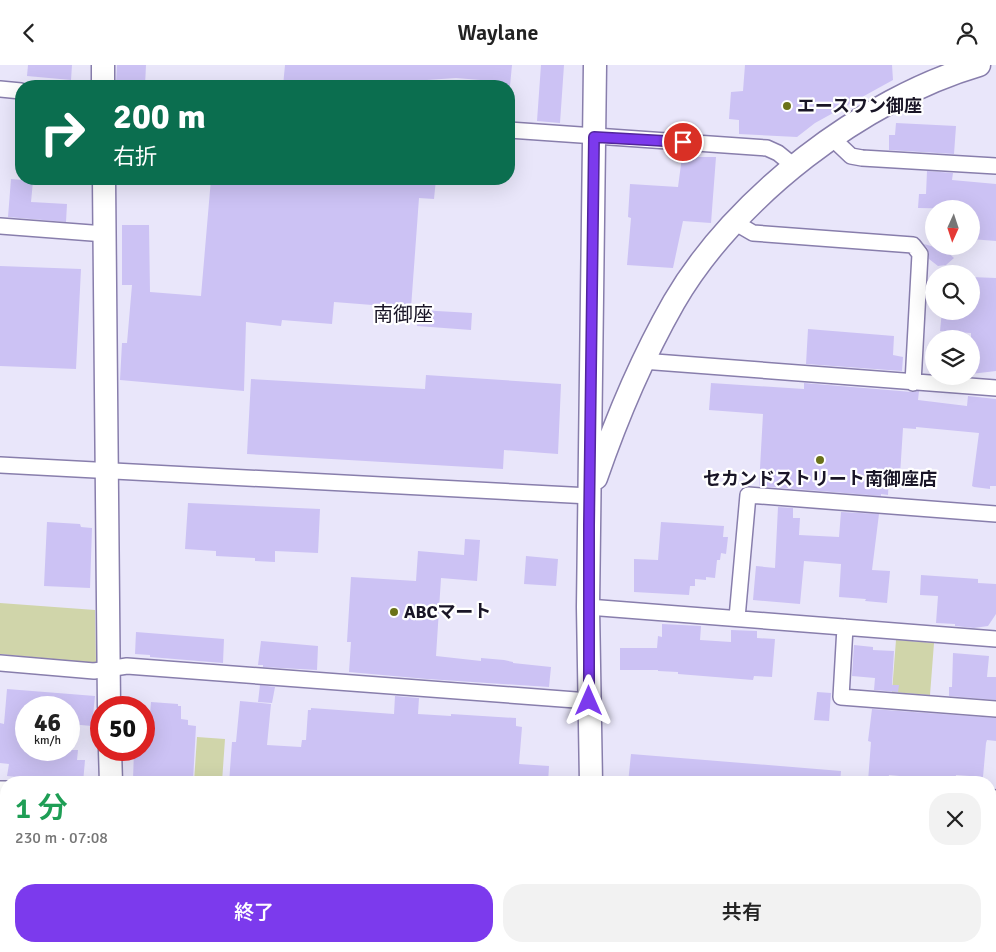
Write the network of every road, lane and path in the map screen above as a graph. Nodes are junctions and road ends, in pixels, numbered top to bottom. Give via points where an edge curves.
1 (102, 65) edge
2 (595, 65) edge
3 (980, 65) edge
4 (103, 80) edge
5 (0, 89) edge
6 (15, 90) edge
7 (515, 130) edge
8 (594, 137) junction
9 (832, 138) junction
10 (794, 166) junction
11 (996, 166) edge
12 (104, 185) edge
13 (734, 222) junction
14 (0, 226) edge
15 (105, 234) junction
16 (642, 361) junction
17 (913, 383) junction
18 (996, 388) edge
19 (0, 465) edge
20 (106, 470) junction
21 (590, 496) junction
22 (996, 514) edge
23 (588, 607) junction
24 (737, 618) junction
25 (845, 627) junction
26 (996, 639) edge
27 (0, 663) edge
28 (109, 669) junction
29 (109, 696) edge
30 (589, 701) junction
31 (996, 709) edge
32 (110, 761) edge
33 (111, 776) edge
34 (591, 776) edge

1 - 4 street
2 - 8 street
3 - 9 street via 915,91
5 - 6 street
7 - 8 street
8 - 10 street via 767,148
8 - 21 street
9 - 10 street
9 - 11 street via 851,156 862,158
10 - 13 street
12 - 15 street
13 - 16 street via 675,301
13 - 17 street via 753,233 913,245 920,254
14 - 15 street
15 - 20 street
16 - 17 street
16 - 21 street
17 - 18 street
19 - 20 street
20 - 21 street
20 - 28 street
21 - 23 street
22 - 24 street via 748,495
23 - 24 street
23 - 30 street
24 - 25 street
25 - 26 street
25 - 31 street via 841,697
27 - 28 street via 94,671
28 - 29 street
28 - 30 street via 127,667
30 - 34 street
32 - 33 street

